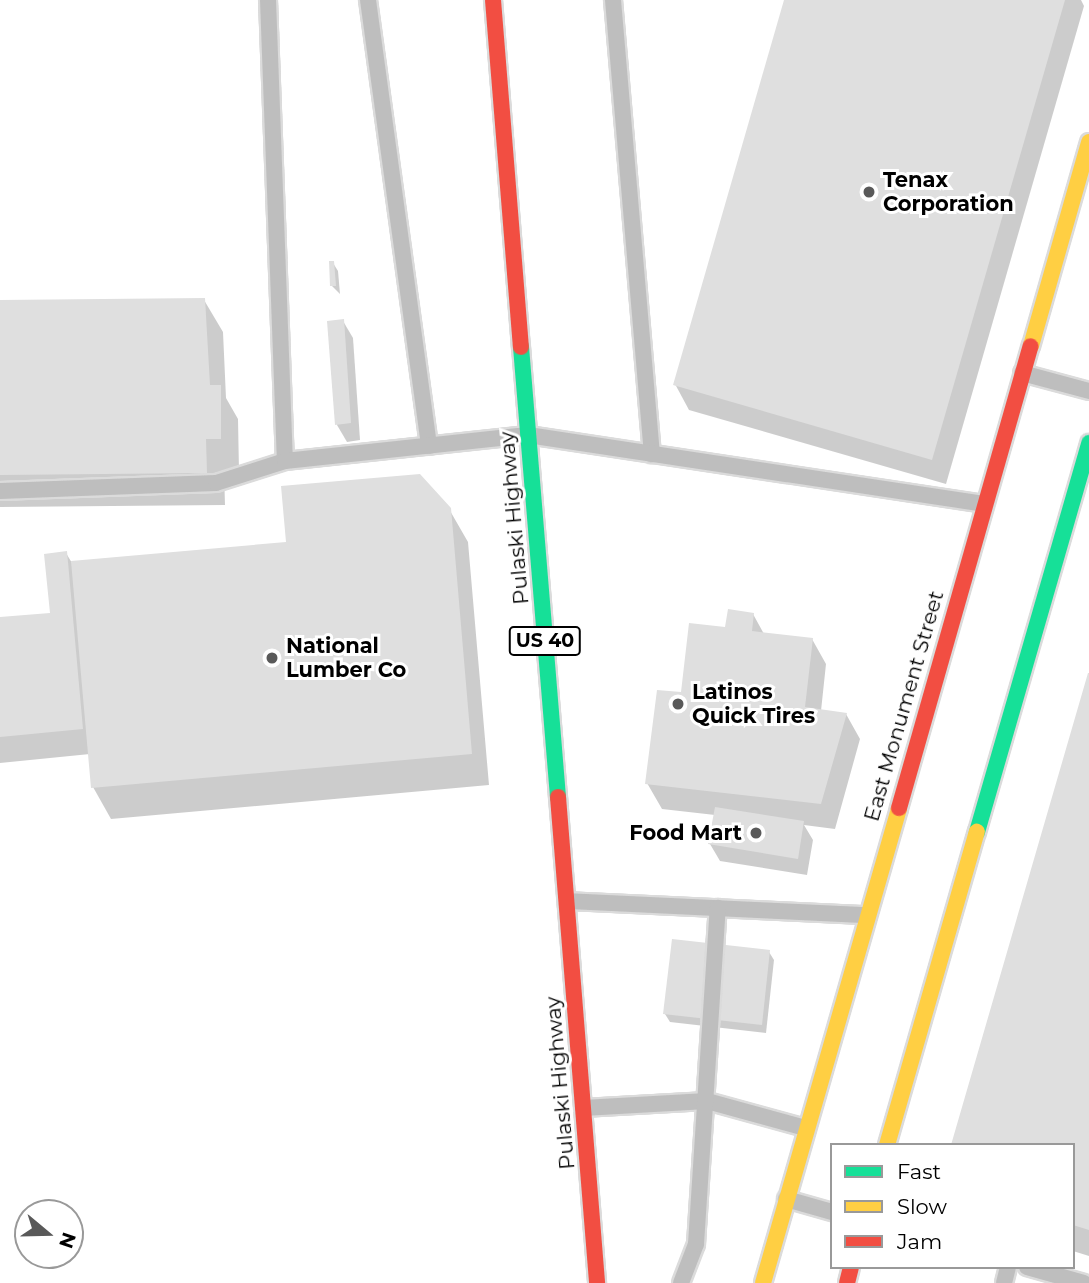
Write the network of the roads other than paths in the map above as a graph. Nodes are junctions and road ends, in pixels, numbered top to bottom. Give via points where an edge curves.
1 (268, 0) edge
2 (368, 0) edge
3 (493, 0) edge
4 (613, 0) edge
5 (1089, 142) edge
6 (1022, 373) junction
7 (1089, 391) edge
8 (528, 435) junction
9 (1089, 443) edge
10 (429, 446) junction
11 (652, 454) junction
12 (285, 461) junction
13 (0, 491) edge
14 (984, 505) junction
15 (566, 901) junction
16 (718, 908) junction
17 (865, 915) junction
18 (707, 1101) junction
19 (583, 1108) junction
20 (805, 1128) junction
21 (888, 1143) edge
22 (786, 1199) junction
23 (830, 1211) edge
24 (1034, 1269) edge
25 (597, 1283) edge
26 (681, 1283) edge
27 (762, 1283) edge
28 (1084, 1283) edge

1 - 12 lane
2 - 10 lane
3 - 8 main road, Pulaski Highway / US 40
4 - 11 lane
5 - 6 main road, East Monument Street
6 - 7 lane
6 - 14 main road, East Monument Street
8 - 10 lane
8 - 11 lane
8 - 15 main road, Pulaski Highway / US 40
9 - 21 main road
10 - 12 lane
11 - 14 lane
12 - 13 lane via 216,483
14 - 17 main road, East Monument Street
15 - 16 lane
15 - 19 main road, Pulaski Highway / US 40
16 - 17 lane
16 - 18 lane
17 - 20 main road, East Monument Street
18 - 19 lane
18 - 20 lane
18 - 26 lane via 696,1244
19 - 25 main road, Pulaski Highway / US 40
20 - 22 main road, East Monument Street
22 - 23 lane
22 - 27 main road, East Monument Street
24 - 28 lane

